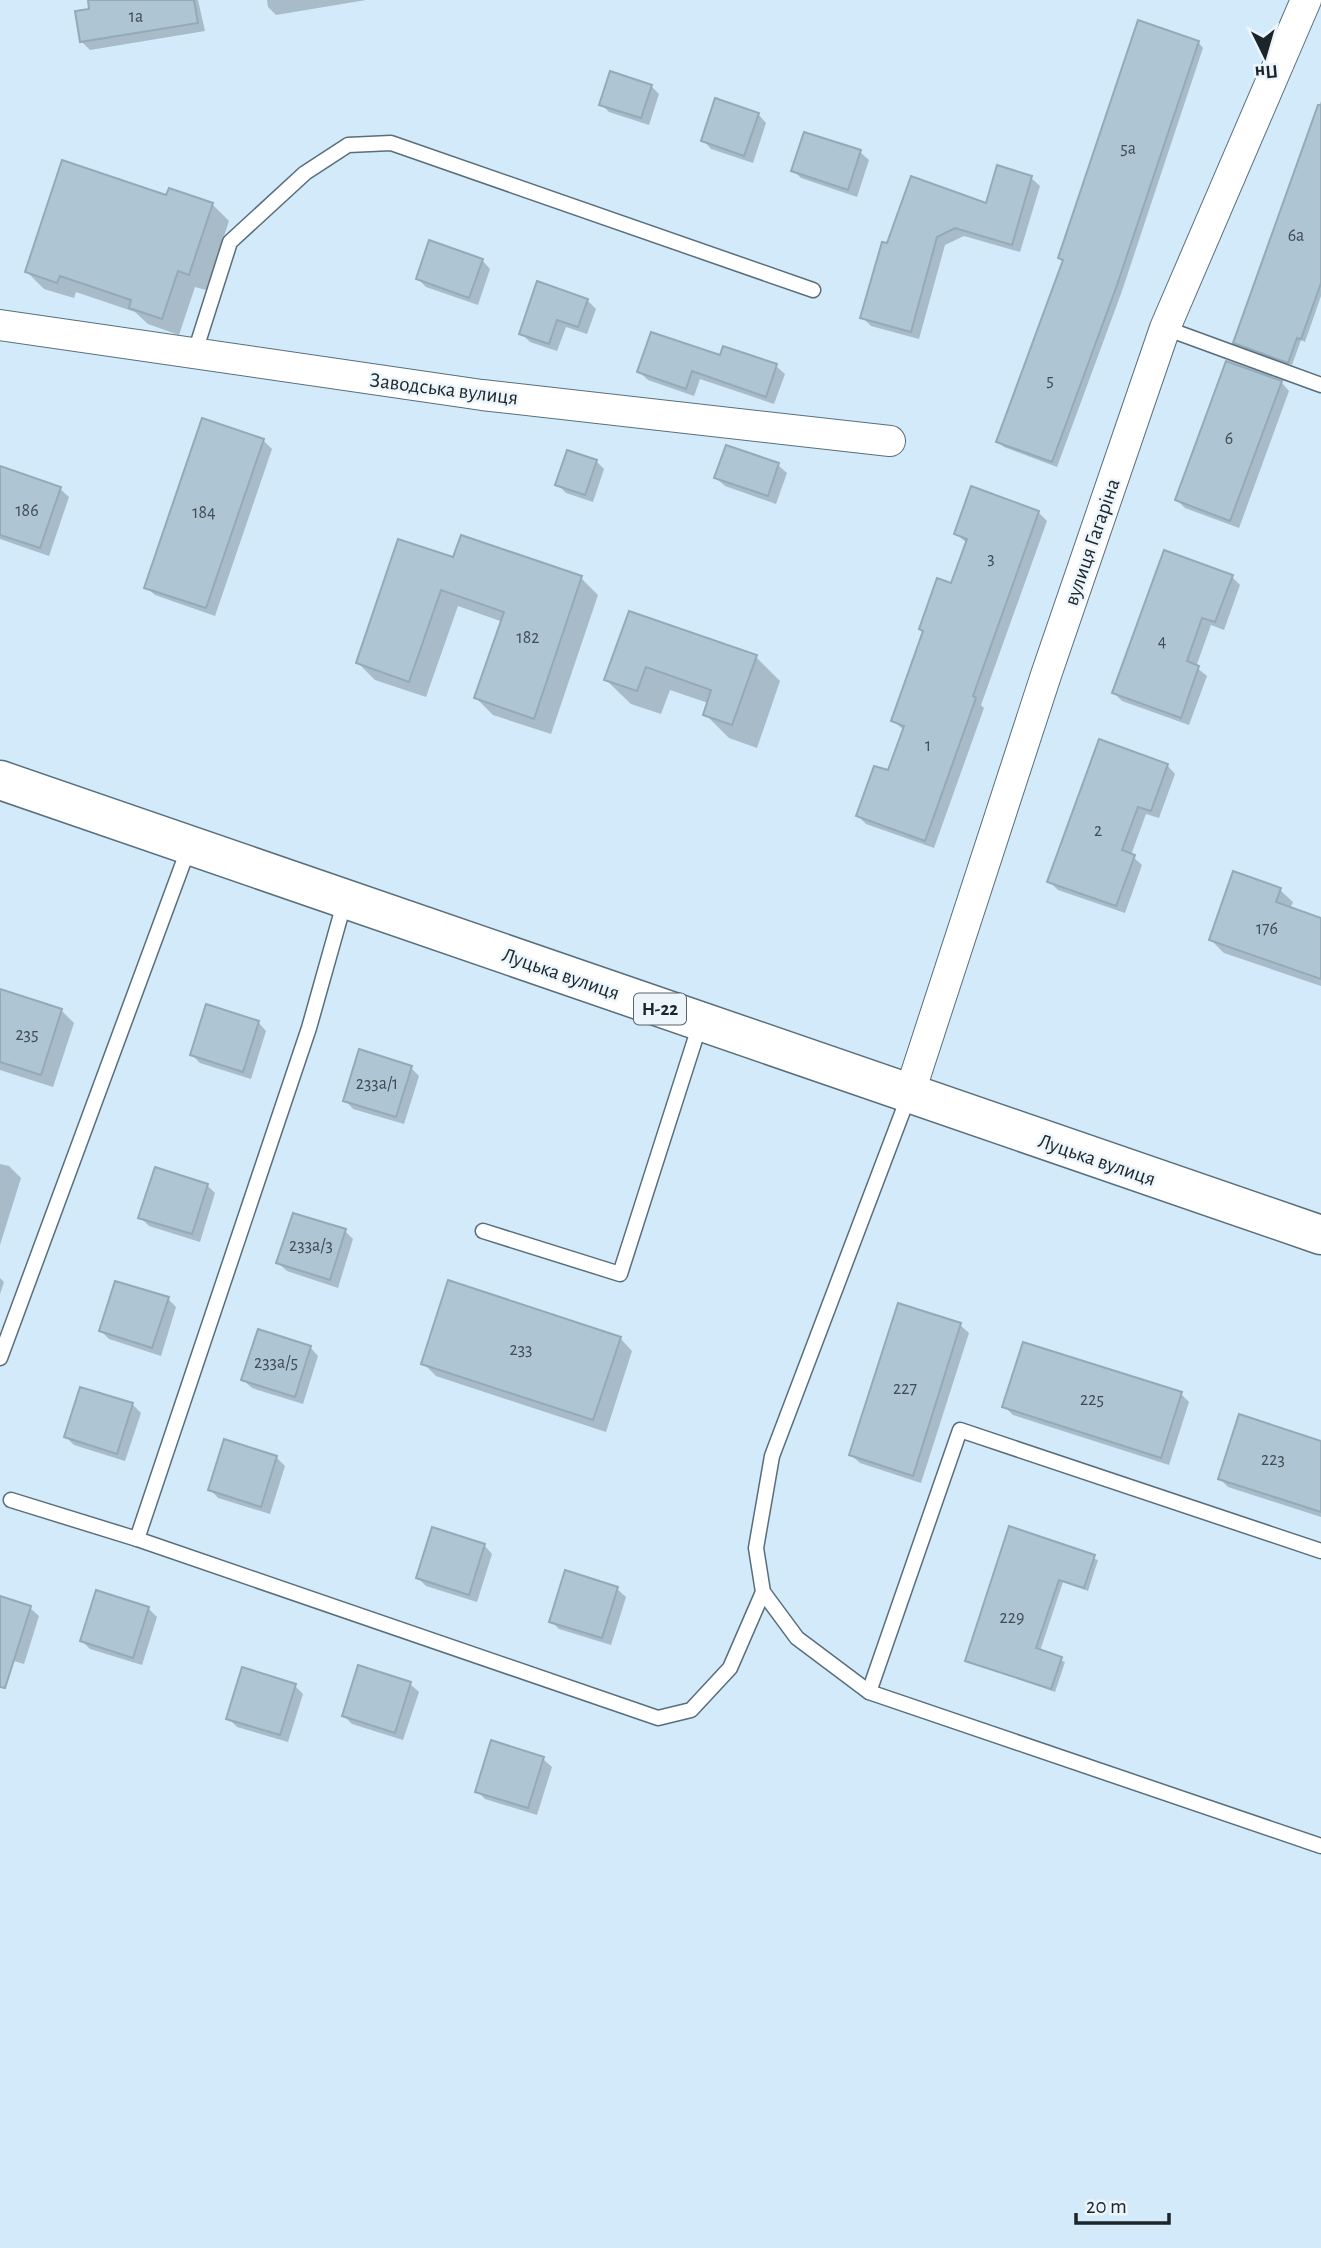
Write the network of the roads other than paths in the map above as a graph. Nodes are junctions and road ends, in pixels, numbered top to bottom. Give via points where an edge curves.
1 (1306, 0) edge
2 (813, 290) dead end
3 (0, 326) edge
4 (1165, 328) junction
5 (193, 355) junction
6 (1321, 385) edge
7 (890, 441) dead end
8 (0, 780) edge
9 (190, 846) junction
10 (345, 899) junction
11 (700, 1023) junction
12 (909, 1095) junction
13 (483, 1231) dead end
14 (1321, 1235) edge
15 (0, 1357) edge
16 (11, 1500) dead end
17 (138, 1539) junction
18 (1321, 1551) edge
19 (763, 1592) junction
20 (869, 1692) junction
21 (1321, 1846) edge

1 - 4 street, вулиця Гагаріна
2 - 5 lane via 391,143 348,145 305,173 230,242
3 - 5 street, Заводська вулиця
4 - 6 lane
4 - 12 street, вулиця Гагаріна
5 - 7 street, Заводська вулиця via 482,395
8 - 9 main road, Луцька вулиця / Н-22
9 - 10 main road, Луцька вулиця / Н-22
9 - 15 lane
10 - 11 main road, Луцька вулиця / Н-22
10 - 17 lane via 309,1028
11 - 12 main road, Луцька вулиця / Н-22
11 - 13 lane via 620,1275
12 - 14 main road, Луцька вулиця / Н-22
12 - 19 lane via 772,1456 756,1548
16 - 17 lane
17 - 19 lane via 658,1718 691,1710 730,1668
18 - 20 lane via 960,1430
19 - 20 lane via 797,1638
20 - 21 lane

